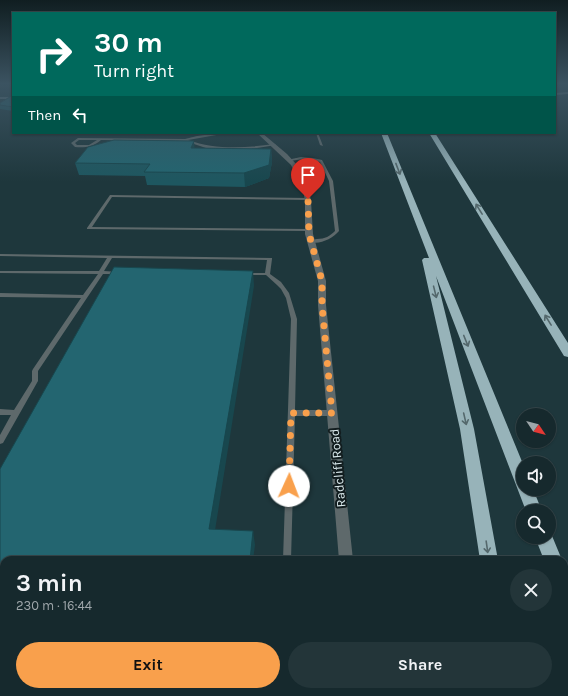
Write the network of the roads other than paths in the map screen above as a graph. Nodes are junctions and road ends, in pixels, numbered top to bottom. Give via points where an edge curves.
1 (217, 134) edge
2 (260, 134) edge
3 (317, 134) edge
4 (384, 134) edge
5 (433, 134) edge
6 (100, 139) junction
7 (185, 140) junction
8 (274, 145) junction
9 (322, 145) dead end
10 (289, 160) junction
11 (308, 199) junction
12 (416, 214) junction
13 (308, 230) junction
14 (310, 241) junction
15 (0, 255) edge
16 (110, 257) junction
17 (0, 272) edge
18 (101, 273) junction
19 (125, 273) edge
20 (243, 274) edge
21 (267, 274) junction
22 (0, 295) edge
23 (85, 297) junction
24 (568, 353) edge
25 (0, 412) edge
26 (16, 413) junction
27 (291, 413) junction
28 (332, 413) junction
29 (0, 441) edge
30 (516, 466) edge
31 (547, 544) edge
32 (287, 556) edge
33 (346, 556) edge
34 (488, 556) edge
35 (551, 556) edge

1 - 7 lane
2 - 8 street, Radcliff Road
3 - 9 lane
4 -> 12 highway
24 -> 5 highway
6 - 6 lane via 78,139 73,143 76,146 87,146
6 - 7 lane
7 - 8 lane via 228,149
8 - 10 street, Radcliff Road
10 - 11 street, Radcliff Road via 301,178
10 - 14 lane via 313,158 321,161 331,181 337,231 331,238
11 - 13 street, Radcliff Road
11 - 13 lane via 111,196 89,228
12 -> 30 highway
12 -> 34 highway via 467,429
13 - 14 street, Radcliff Road
14 - 28 street, Radcliff Road via 322,281
15 - 16 lane
16 - 18 lane
16 - 21 lane via 270,259
17 - 18 lane
18 - 19 lane
18 - 23 lane
20 - 21 lane
21 - 27 lane via 279,282 288,295 294,319
22 - 23 lane
23 - 26 lane via 35,371 35,381
25 - 26 lane
26 - 29 lane
27 - 28 lane
27 - 32 lane
28 - 33 street, Radcliff Road
31 - 35 highway

